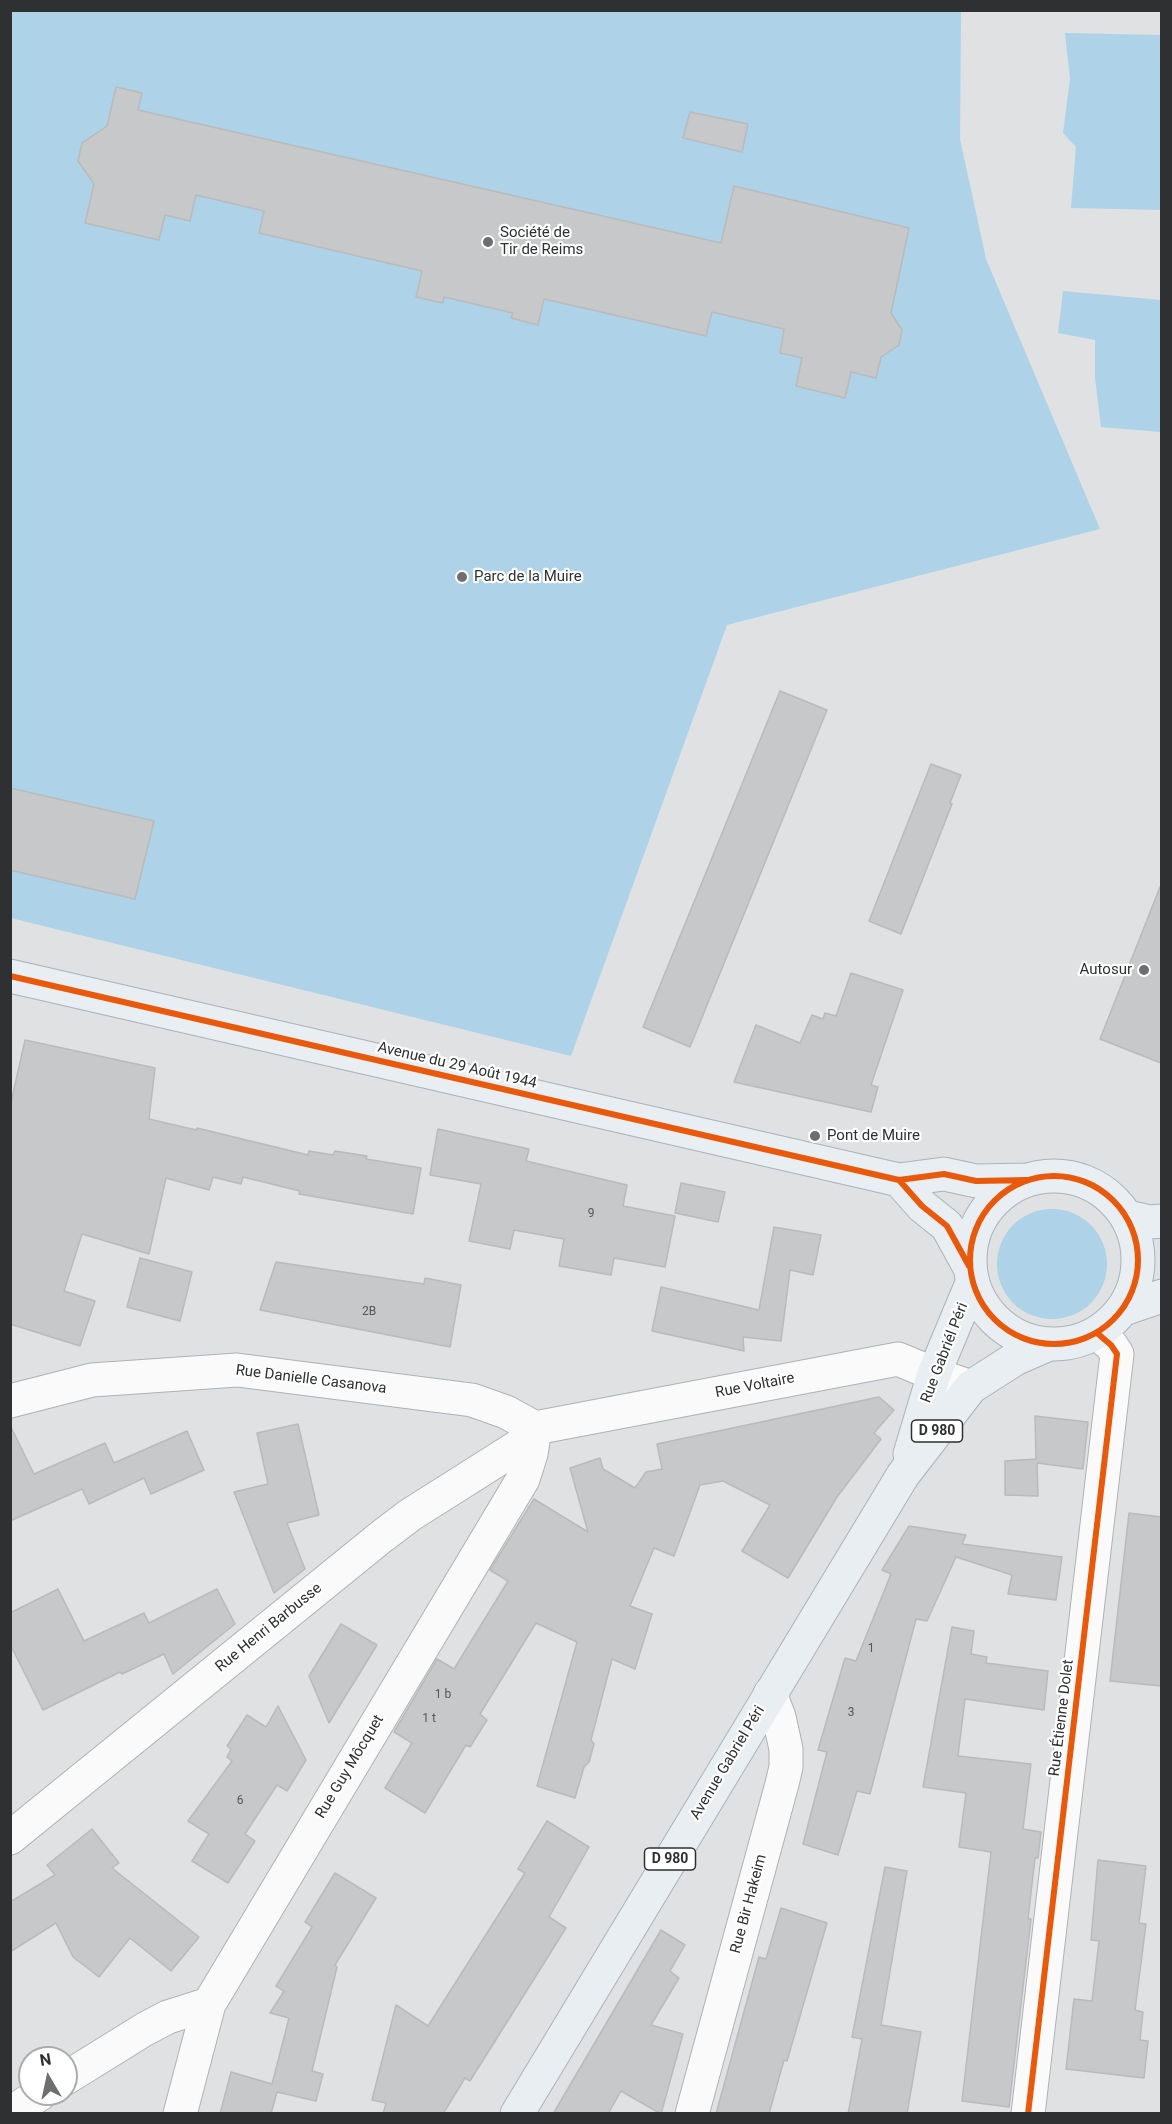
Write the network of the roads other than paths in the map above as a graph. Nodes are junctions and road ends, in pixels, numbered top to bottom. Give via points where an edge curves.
1 (10, 976) edge
2 (899, 1180) junction
3 (1027, 1180) junction
4 (1128, 1217) junction
5 (1161, 1221) edge
6 (971, 1275) junction
7 (1161, 1296) edge
8 (1124, 1309) junction
9 (1097, 1333) junction
10 (1047, 1345) junction
11 (934, 1374) junction
12 (971, 1387) junction
13 (10, 1401) edge
14 (535, 1428) junction
15 (903, 1476) junction
16 (770, 1694) junction
17 (10, 1838) edge
18 (209, 2004) junction
19 (78, 2071) edge
20 (180, 2114) edge
21 (517, 2114) edge
22 (692, 2114) edge
23 (1028, 2114) edge

1 - 2 main road, Avenue du 29 Août 1944
2 - 3 main road via 944,1174 976,1181
2 - 6 main road via 947,1226
3 - 4 main road via 1073,1178 1095,1186
3 - 6 main road via 1007,1189 990,1204 978,1223 971,1244
4 - 5 main road
4 - 8 main road via 1139,1254 1136,1282
6 - 10 main road via 988,1314 1014,1335
6 - 11 main road, Rue Gabriél Péri / D 980
7 - 8 main road
8 - 9 main road
9 - 10 main road via 1073,1343
9 - 23 street, Rue Étienne Dolet via 1117,1354
10 - 12 main road, Rue Gabriél Péri / D 980 via 1015,1359
11 - 12 street, Rue Voltaire
11 - 14 street, Rue Voltaire via 898,1359
11 - 15 main road, Rue Gabriél Péri / D 980
12 - 15 main road, Rue Gabriél Péri / D 980
13 - 14 street, Rue Danielle Casanova via 92,1380 237,1370 472,1400
14 - 17 street, Rue Henri Barbusse via 519,1446 381,1537
14 - 18 street, Rue Guy Môcquet via 523,1479
15 - 16 main road, Avenue Gabriel Péri / D 980
16 - 21 main road, Avenue Gabriel Péri / D 980
16 - 22 street, Rue Bir Hakeim via 779,1717 786,1767
18 - 19 street via 160,2021
18 - 20 street, Rue Guy Môcquet

